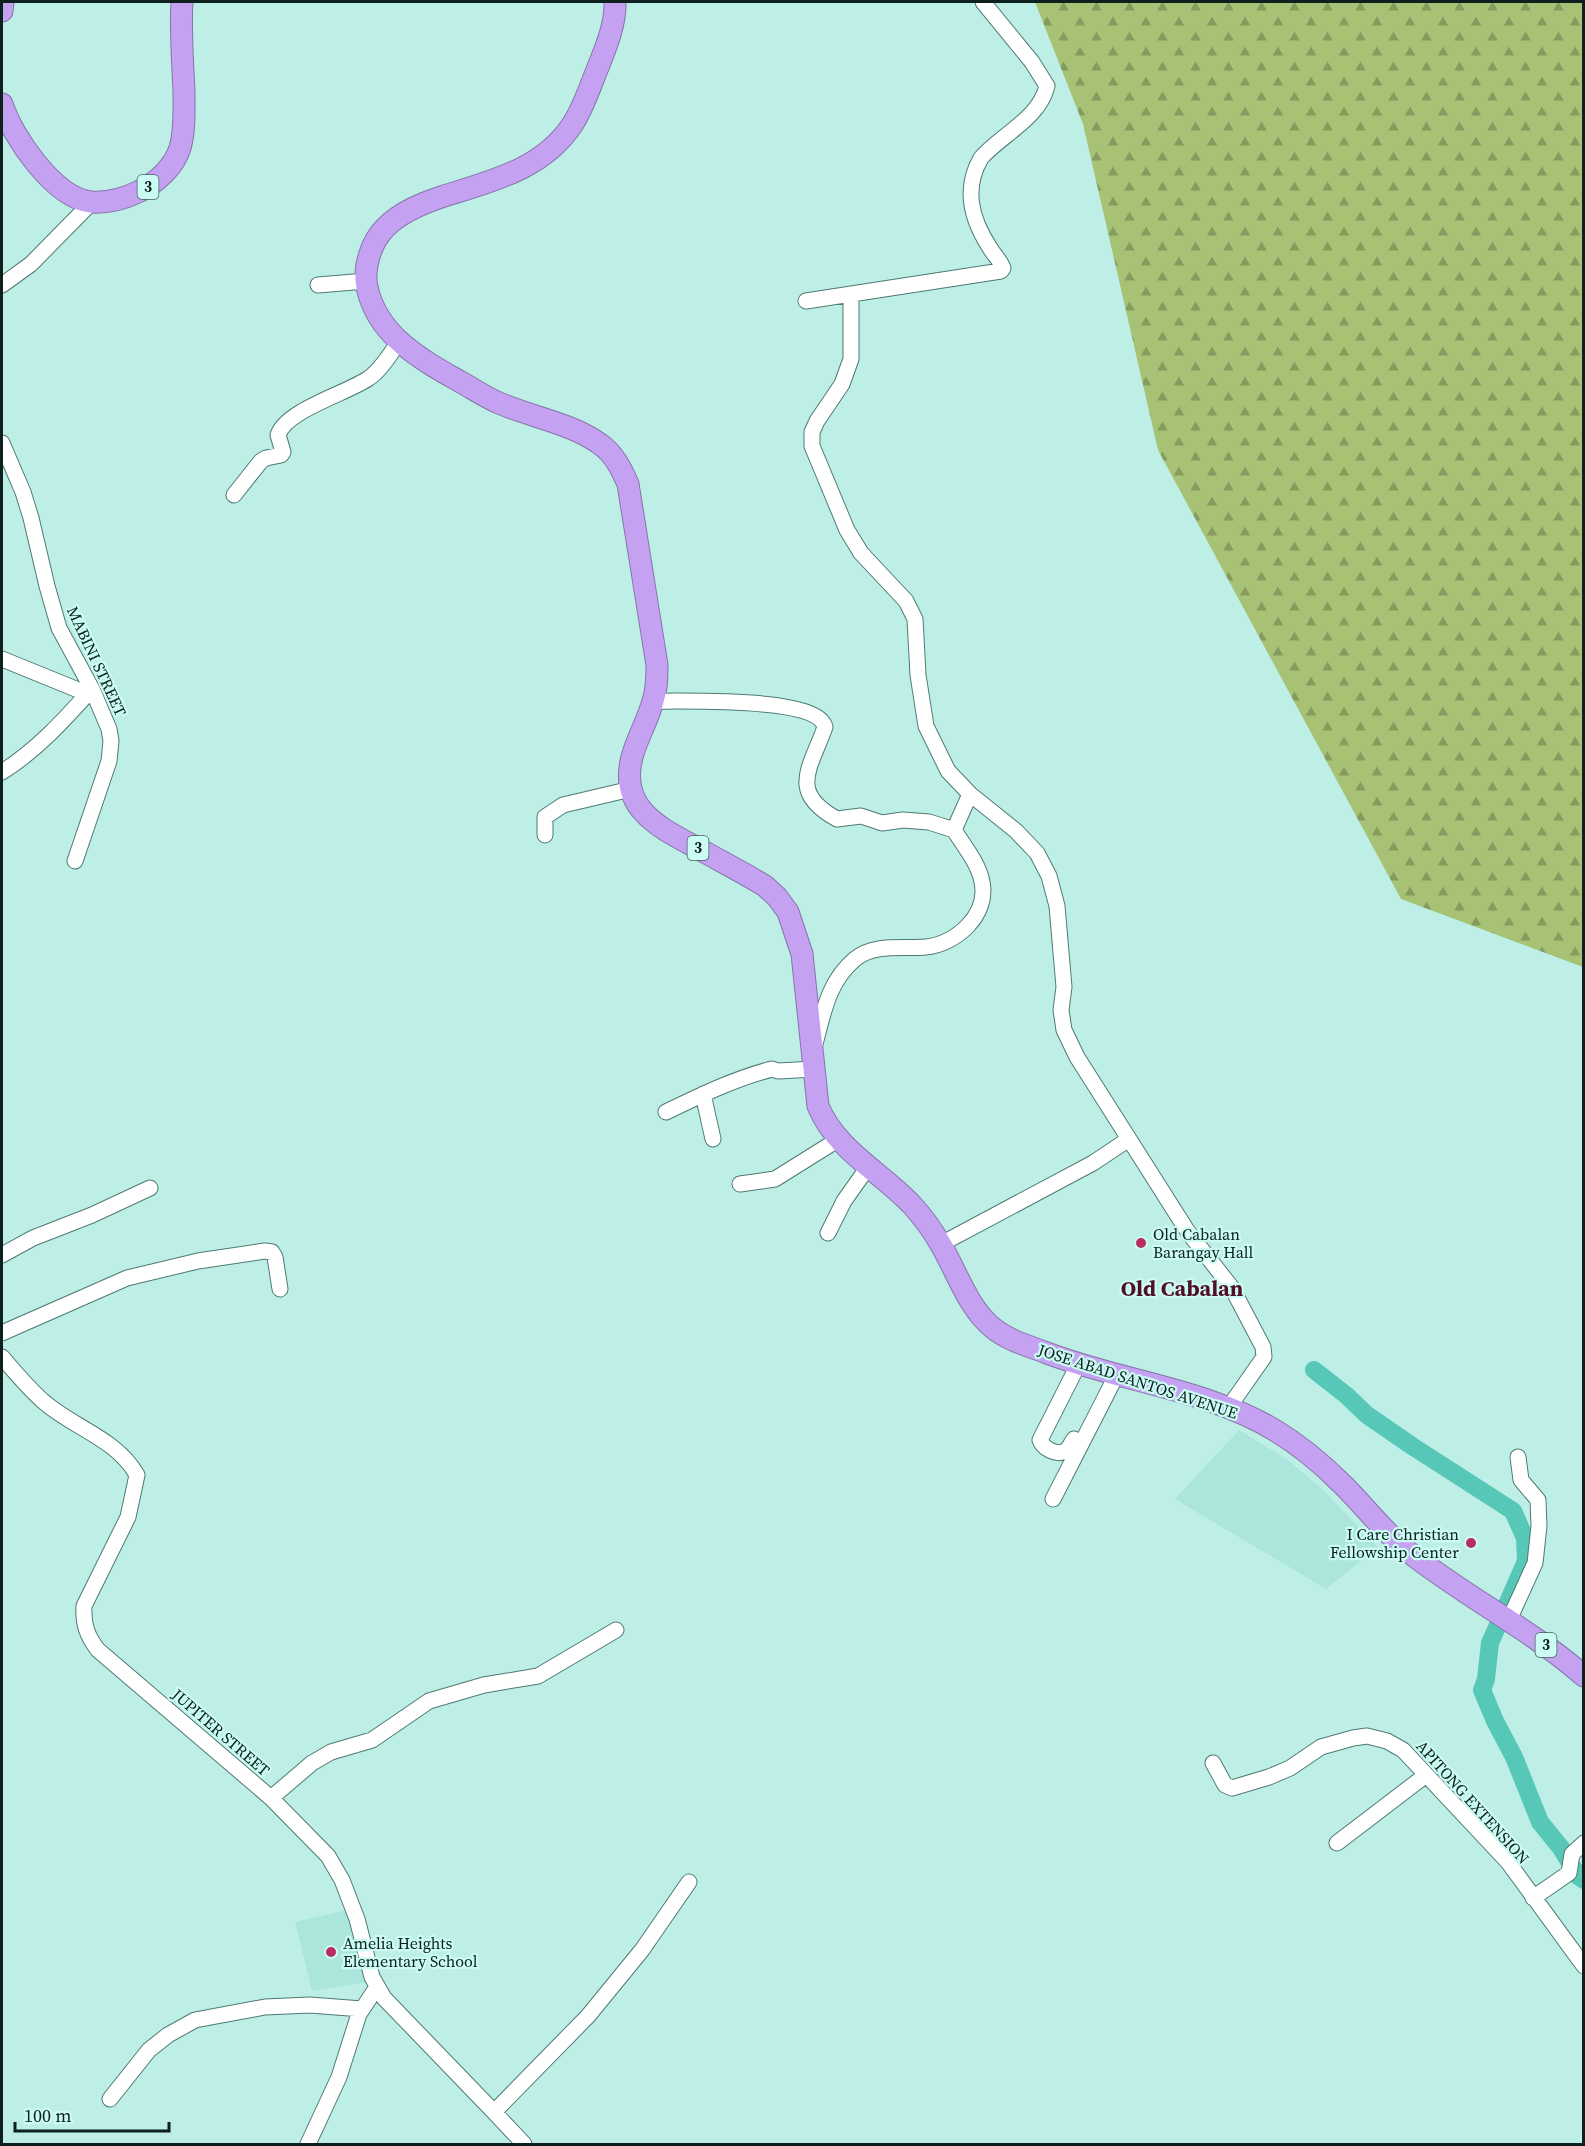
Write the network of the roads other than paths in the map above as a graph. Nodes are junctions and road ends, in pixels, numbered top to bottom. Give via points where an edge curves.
1 (3, 2) edge
2 (182, 2) edge
3 (615, 2) edge
4 (983, 2) edge
5 (2, 11) edge
6 (2, 104) edge
7 (92, 202) junction
8 (366, 281) junction
9 (2, 285) edge
10 (318, 285) dead end
11 (851, 295) junction
12 (806, 301) dead end
13 (399, 342) junction
14 (2, 443) edge
15 (234, 495) dead end
16 (2, 659) edge
17 (90, 691) junction
18 (653, 701) junction
19 (2, 772) edge
20 (631, 789) junction
21 (970, 794) junction
22 (954, 830) junction
23 (545, 835) dead end
24 (75, 861) dead end
25 (814, 1059) junction
26 (703, 1094) junction
27 (666, 1112) dead end
28 (713, 1139) dead end
29 (839, 1139) junction
30 (1129, 1139) junction
31 (868, 1167) junction
32 (741, 1184) dead end
33 (150, 1188) dead end
34 (828, 1233) dead end
35 (941, 1244) junction
36 (2, 1255) edge
37 (280, 1289) dead end
38 (2, 1333) edge
39 (2, 1357) edge
40 (1078, 1365) junction
41 (1116, 1376) junction
42 (1229, 1407) junction
43 (1074, 1439) dead end
44 (1518, 1457) dead end
45 (1053, 1499) dead end
46 (1508, 1619) junction
47 (616, 1630) dead end
48 (1584, 1676) edge
49 (1213, 1763) dead end
50 (1426, 1775) junction
51 (271, 1798) junction
52 (1337, 1843) dead end
53 (1578, 1849) edge
54 (688, 1882) dead end
55 (1533, 1898) junction
56 (1584, 1966) edge
57 (377, 1987) junction
58 (362, 2009) junction
59 (110, 2099) dead end
60 (495, 2112) junction
61 (308, 2145) edge
62 (524, 2145) edge

1 - 5 highway
2 - 7 highway, 3 via 184,118 180,149 153,184 118,200
3 - 8 highway via 613,25 600,62 573,124 560,141 543,157 509,175 434,200 398,218 384,229 375,244
4 - 11 street via 1047,86 1038,107 988,150 976,166 970,186 976,221 1002,268 998,273
6 - 7 highway via 15,134 45,172 69,193
7 - 9 street via 31,264
8 - 10 street
8 - 13 highway via 369,299 386,329
11 - 12 street
11 - 21 street via 851,359 842,384 812,432 812,447 852,538 906,601 915,619 926,726 948,771
13 - 15 street via 368,379 321,401 282,426 278,435 281,455 261,461
13 - 18 highway via 420,360 497,403 572,429 612,454 628,484 657,665
14 - 17 street, MABINI STREET via 32,518 60,628
16 - 17 street
17 - 19 street via 42,742
17 - 24 street, MABINI STREET via 109,729 111,752
18 - 20 highway via 632,758
18 - 22 street via 770,704 815,715 825,727 806,787 810,797 827,813 837,819 861,816 882,823 929,822
20 - 23 street via 563,805 546,817
20 - 25 highway, JOSE ABAD SANTOS AVENUE / 3 via 638,807 651,821 765,886 788,912 802,954
21 - 22 street
21 - 30 street via 1016,831 1037,853 1049,876 1057,906 1064,1030
22 - 25 street via 983,883 975,918 953,937 928,947 883,948 856,957 830,991
25 - 26 street via 727,1083
25 - 29 highway, JOSE ABAD SANTOS AVENUE / 3 via 818,1106
26 - 27 street
26 - 28 street
29 - 31 highway, JOSE ABAD SANTOS AVENUE / 3
29 - 32 street via 775,1179
30 - 35 street via 1094,1163
30 - 42 street via 1188,1232 1232,1288 1263,1347 1264,1357
31 - 34 street
31 - 35 highway, JOSE ABAD SANTOS AVENUE / 3 via 913,1206
33 - 36 street
35 - 40 highway, JOSE ABAD SANTOS AVENUE / 3 via 977,1310 992,1327 1008,1338
37 - 38 street via 272,1252 198,1261 127,1278
39 - 51 street, JUPITER STREET via 43,1402 116,1449 129,1460 137,1475 128,1517 84,1606 88,1638
40 - 41 highway, JOSE ABAD SANTOS AVENUE / 3
40 - 43 street via 1040,1440 1046,1449 1059,1453 1069,1448
41 - 42 highway, JOSE ABAD SANTOS AVENUE / 3
41 - 45 street
42 - 46 highway, JOSE ABAD SANTOS AVENUE / 3 via 1276,1431 1309,1454 1397,1542
44 - 46 street via 1521,1480 1538,1500 1539,1526 1535,1563
46 - 48 highway, JOSE ABAD SANTOS AVENUE / 3
47 - 51 street via 538,1676 484,1685 429,1701 372,1740 331,1752 312,1763
49 - 50 street, APITONG EXTENSION via 1225,1785 1232,1788 1290,1768 1321,1747 1367,1736 1403,1750
50 - 52 street
50 - 55 street, APITONG EXTENSION via 1508,1862
51 - 57 street, JUPITER STREET via 328,1856 342,1880
53 - 55 street via 1571,1871
54 - 60 street via 642,1950 588,2016
55 - 56 street, APITONG EXTENSION
57 - 58 street
57 - 60 street, JUPITER STREET
58 - 59 street via 265,2007 195,2020 149,2050
58 - 61 street via 339,2077
60 - 62 street, JUPITER STREET

